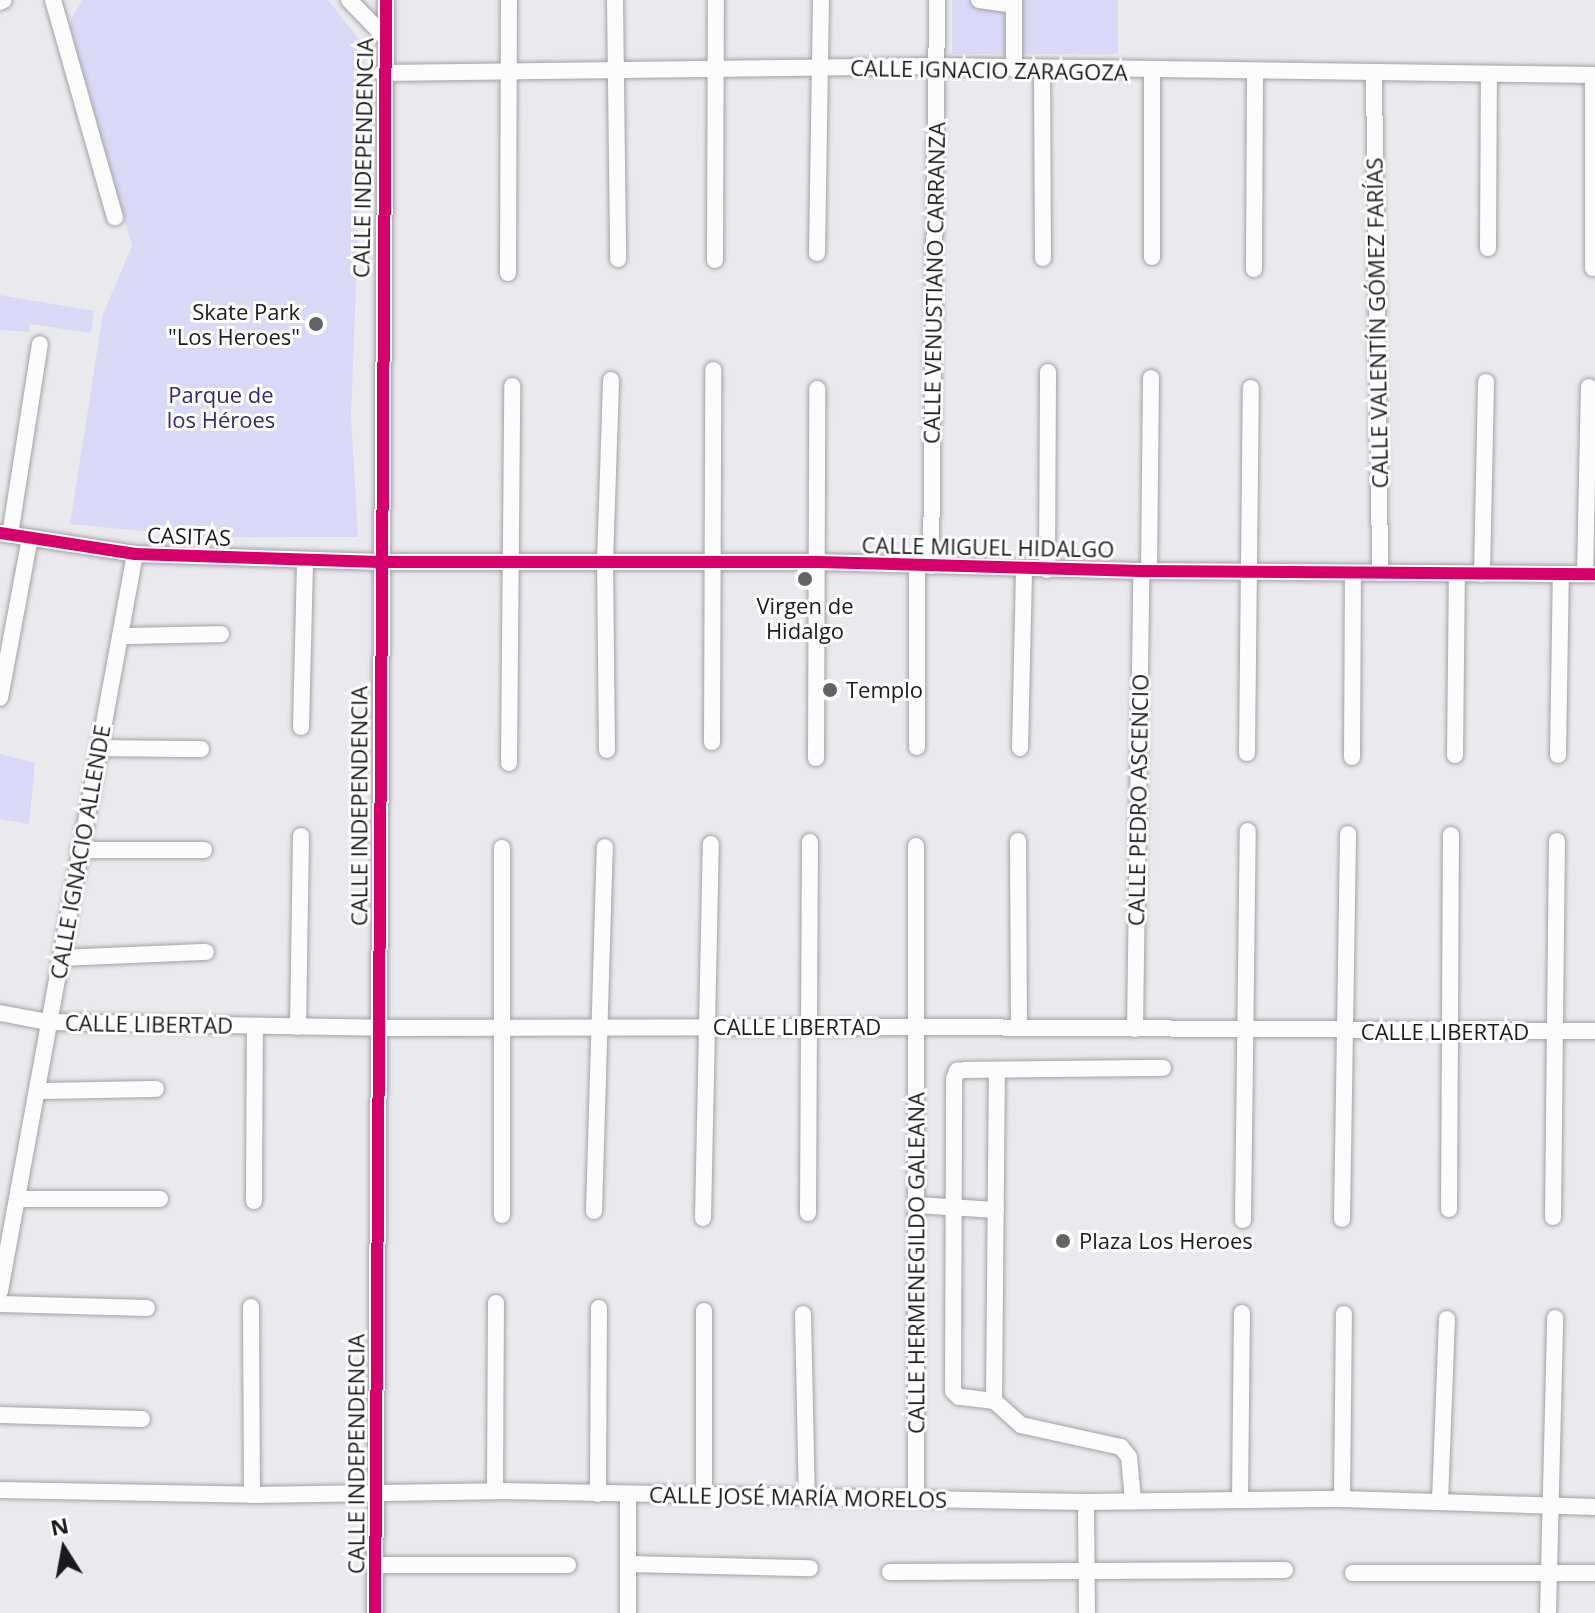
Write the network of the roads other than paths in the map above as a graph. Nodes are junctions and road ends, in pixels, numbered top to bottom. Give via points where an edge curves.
1 (53, 0) edge
2 (349, 0) edge
3 (386, 0) edge
4 (509, 0) edge
5 (615, 0) edge
6 (716, 0) edge
7 (821, 0) edge
8 (937, 0) edge
9 (979, 0) edge
10 (1014, 3) edge
11 (384, 36) junction
12 (937, 66) junction
13 (820, 68) junction
14 (1014, 69) junction
15 (616, 70) junction
16 (715, 70) junction
17 (1042, 70) junction
18 (1152, 71) junction
19 (382, 73) junction
20 (510, 73) junction
21 (1255, 73) junction
22 (1374, 74) junction
23 (1489, 75) junction
24 (1594, 75) edge
25 (115, 217) dead end
26 (1488, 248) dead end
27 (817, 253) dead end
28 (1152, 257) dead end
29 (1043, 258) dead end
30 (618, 259) dead end
31 (715, 260) dead end
32 (1593, 268) dead end
33 (1254, 269) dead end
34 (508, 273) dead end
35 (40, 344) dead end
36 (713, 370) dead end
37 (1048, 372) dead end
38 (1151, 378) dead end
39 (611, 380) dead end
40 (1486, 382) dead end
41 (512, 386) dead end
42 (1589, 387) dead end
43 (1251, 388) dead end
44 (817, 389) dead end
45 (5, 534) edge
46 (30, 538) junction
47 (135, 554) junction
48 (305, 560) junction
49 (379, 562) junction
50 (818, 562) junction
51 (605, 563) junction
52 (508, 564) junction
53 (712, 565) junction
54 (924, 566) junction
55 (1024, 569) junction
56 (1047, 570) junction
57 (1145, 571) junction
58 (1250, 572) junction
59 (1353, 573) junction
60 (1380, 573) junction
61 (1457, 574) junction
62 (1482, 574) junction
63 (1561, 574) junction
64 (1590, 574) edge
65 (221, 634) dead end
66 (121, 636) junction
67 (0, 698) edge
68 (301, 727) dead end
69 (712, 742) dead end
70 (917, 747) dead end
71 (99, 748) junction
72 (1020, 748) dead end
73 (201, 749) dead end
74 (607, 750) dead end
75 (1247, 753) dead end
76 (1455, 755) dead end
77 (1558, 755) dead end
78 (1352, 757) dead end
79 (816, 758) dead end
80 (509, 763) dead end
81 (1248, 831) dead end
82 (1348, 834) dead end
83 (1451, 835) dead end
84 (301, 836) dead end
85 (1018, 841) dead end
86 (1557, 841) dead end
87 (810, 842) dead end
88 (711, 844) dead end
89 (916, 846) dead end
90 (605, 847) dead end
91 (502, 848) dead end
92 (79, 850) junction
93 (204, 850) dead end
94 (206, 952) dead end
95 (61, 958) junction
96 (0, 1013) edge
97 (48, 1022) junction
98 (255, 1026) junction
99 (298, 1027) junction
100 (709, 1027) junction
101 (810, 1027) junction
102 (917, 1027) junction
103 (379, 1028) junction
104 (503, 1028) junction
105 (600, 1028) junction
106 (1019, 1028) junction
107 (1135, 1029) junction
108 (1244, 1031) junction
109 (1555, 1031) junction
110 (1595, 1031) edge
111 (1344, 1032) junction
112 (1451, 1032) junction
113 (1163, 1068) dead end
114 (997, 1070) junction
115 (156, 1089) dead end
116 (37, 1091) junction
117 (19, 1199) junction
118 (160, 1199) dead end
119 (254, 1201) dead end
120 (916, 1205) junction
121 (955, 1207) junction
122 (1449, 1209) dead end
123 (996, 1210) junction
124 (594, 1211) dead end
125 (808, 1213) dead end
126 (502, 1215) dead end
127 (1553, 1217) dead end
128 (703, 1218) dead end
129 (1342, 1219) dead end
130 (1243, 1220) dead end
131 (0, 1291) edge
132 (496, 1303) dead end
133 (0, 1304) edge
134 (251, 1307) dead end
135 (147, 1308) dead end
136 (599, 1308) dead end
137 (704, 1311) dead end
138 (1242, 1313) dead end
139 (803, 1314) dead end
140 (1344, 1314) dead end
141 (1555, 1318) dead end
142 (1447, 1319) dead end
143 (994, 1401) junction
144 (0, 1415) edge
145 (142, 1419) dead end
146 (0, 1490) edge
147 (495, 1491) junction
148 (598, 1494) junction
149 (252, 1495) junction
150 (375, 1495) junction
151 (628, 1495) junction
152 (704, 1496) junction
153 (807, 1498) junction
154 (916, 1499) junction
155 (1240, 1499) junction
156 (1342, 1499) junction
157 (1133, 1500) junction
158 (1440, 1501) junction
159 (1086, 1502) junction
160 (1549, 1506) junction
161 (1595, 1507) edge
162 (628, 1564) junction
163 (375, 1565) junction
164 (568, 1565) dead end
165 (810, 1568) dead end
166 (1285, 1570) dead end
167 (1086, 1571) junction
168 (890, 1572) dead end
169 (1353, 1573) dead end
170 (1549, 1573) junction
171 (1595, 1573) edge
172 (375, 1613) edge
173 (628, 1613) edge
174 (1087, 1613) edge
175 (1548, 1613) edge

1 - 25 street
2 - 11 street
3 - 11 street, CALLE INDEPENDENCIA
4 - 20 street
5 - 15 street
6 - 16 street
7 - 13 street
8 - 12 street, CALLE VENUSTIANO CARRANZA
9 - 10 street
10 - 14 street
11 - 19 street, CALLE INDEPENDENCIA
12 - 13 street, CALLE IGNACIO ZARAGOZA
12 - 14 street, CALLE IGNACIO ZARAGOZA
12 - 54 street, CALLE VENUSTIANO CARRANZA
13 - 16 street, CALLE IGNACIO ZARAGOZA
13 - 27 street
14 - 17 street, CALLE IGNACIO ZARAGOZA
15 - 16 street, CALLE IGNACIO ZARAGOZA
15 - 20 street, CALLE IGNACIO ZARAGOZA
15 - 30 street
16 - 31 street
17 - 18 street, CALLE IGNACIO ZARAGOZA
17 - 29 street
18 - 21 street, CALLE IGNACIO ZARAGOZA
18 - 28 street
19 - 20 street, CALLE IGNACIO ZARAGOZA
19 - 49 street, CALLE INDEPENDENCIA
20 - 34 street
21 - 22 street, CALLE IGNACIO ZARAGOZA
21 - 33 street
22 - 23 street, CALLE IGNACIO ZARAGOZA
22 - 60 street, CALLE VALENTÍN GÓMEZ FARÍAS
23 - 24 street, CALLE IGNACIO ZARAGOZA
23 - 26 street
24 - 32 street
35 - 45 street
36 - 53 street
37 - 56 street
38 - 57 street, CALLE PEDRO ASCENCIO
39 - 51 street
40 - 62 street
41 - 52 street
42 - 64 street
43 - 58 street
44 - 50 street
45 - 46 street, CASITAS
46 - 47 street, CASITAS
46 - 67 street
47 - 48 street, CASITAS
47 - 66 street, CALLE IGNACIO ALLENDE
48 - 49 street, CASITAS
48 - 68 street
49 - 52 street, CALLE MIGUEL HIDALGO
49 - 103 street, CALLE INDEPENDENCIA
50 - 53 street, CALLE MIGUEL HIDALGO
50 - 54 street, CALLE MIGUEL HIDALGO
50 - 79 street
51 - 52 street, CALLE MIGUEL HIDALGO
51 - 53 street, CALLE MIGUEL HIDALGO
51 - 74 street
52 - 80 street
53 - 69 street
54 - 55 street, CALLE MIGUEL HIDALGO
54 - 70 street, CALLE VENUSTIANO CARRANZA
55 - 56 street, CALLE MIGUEL HIDALGO
55 - 72 street
56 - 57 street, CALLE MIGUEL HIDALGO
57 - 58 street, CALLE MIGUEL HIDALGO
57 - 107 street, CALLE PEDRO ASCENCIO
58 - 59 street, CALLE MIGUEL HIDALGO
58 - 75 street
59 - 60 street, CALLE MIGUEL HIDALGO
59 - 78 street
60 - 61 street, CALLE MIGUEL HIDALGO
61 - 62 street, CALLE MIGUEL HIDALGO
61 - 76 street
62 - 63 street, CALLE MIGUEL HIDALGO
63 - 64 street, CALLE MIGUEL HIDALGO
63 - 77 street
65 - 66 street
66 - 71 street, CALLE IGNACIO ALLENDE
71 - 73 street
71 - 92 street, CALLE IGNACIO ALLENDE
81 - 108 street
82 - 111 street
83 - 112 street
84 - 99 street
85 - 106 street
86 - 109 street
87 - 101 street
88 - 100 street
89 - 102 street, CALLE HERMENEGILDO GALEANA
90 - 105 street
91 - 104 street
92 - 93 street
92 - 95 street, CALLE IGNACIO ALLENDE
94 - 95 street
95 - 97 street, CALLE IGNACIO ALLENDE
96 - 97 street, CALLE LIBERTAD
97 - 98 street, CALLE LIBERTAD
97 - 116 street, CALLE IGNACIO ALLENDE
98 - 99 street, CALLE LIBERTAD
98 - 119 street
99 - 103 street, CALLE LIBERTAD
100 - 101 street, CALLE LIBERTAD
100 - 105 street, CALLE LIBERTAD
100 - 128 street
101 - 102 street, CALLE LIBERTAD
101 - 125 street
102 - 106 street, CALLE LIBERTAD
102 - 120 street, CALLE HERMENEGILDO GALEANA
103 - 104 street, CALLE LIBERTAD
103 - 150 street, CALLE INDEPENDENCIA
104 - 105 street, CALLE LIBERTAD
104 - 126 street
105 - 124 street
106 - 107 street, CALLE LIBERTAD
107 - 108 street, CALLE LIBERTAD
108 - 111 street, CALLE LIBERTAD
108 - 130 street
109 - 110 street, CALLE LIBERTAD
109 - 112 street, CALLE LIBERTAD
109 - 127 street
111 - 112 street, CALLE LIBERTAD
111 - 129 street
112 - 122 street
113 - 114 street
114 - 121 street via 957,1071 954,1079
114 - 123 street
115 - 116 street
116 - 117 street, CALLE IGNACIO ALLENDE
117 - 118 street
117 - 131 street, CALLE IGNACIO ALLENDE
120 - 121 street
120 - 154 street, CALLE HERMENEGILDO GALEANA
121 - 123 street
121 - 143 street via 953,1391 959,1397
123 - 143 street
132 - 147 street
133 - 135 street
134 - 149 street
136 - 148 street
137 - 152 street
138 - 155 street
139 - 153 street
140 - 156 street
141 - 160 street
142 - 158 street
143 - 157 street via 1021,1425 1121,1447 1129,1457
144 - 145 street
146 - 149 street, CALLE JOSÉ MARÍA MORELOS
147 - 148 street, CALLE JOSÉ MARÍA MORELOS
147 - 150 street, CALLE JOSÉ MARÍA MORELOS
148 - 151 street, CALLE JOSÉ MARÍA MORELOS
149 - 150 street, CALLE JOSÉ MARÍA MORELOS
150 - 163 street, CALLE INDEPENDENCIA
151 - 152 street, CALLE JOSÉ MARÍA MORELOS
151 - 162 street
152 - 153 street, CALLE JOSÉ MARÍA MORELOS
153 - 154 street, CALLE JOSÉ MARÍA MORELOS
154 - 159 street, CALLE JOSÉ MARÍA MORELOS
155 - 156 street, CALLE JOSÉ MARÍA MORELOS
155 - 157 street, CALLE JOSÉ MARÍA MORELOS
156 - 158 street, CALLE JOSÉ MARÍA MORELOS
157 - 159 street, CALLE JOSÉ MARÍA MORELOS
158 - 160 street, CALLE JOSÉ MARÍA MORELOS
159 - 167 street
160 - 161 street, CALLE JOSÉ MARÍA MORELOS
160 - 170 street
162 - 165 street
162 - 173 street
163 - 164 street
163 - 172 street, CALLE INDEPENDENCIA
166 - 167 street
167 - 168 street
167 - 174 street
169 - 170 street
170 - 171 street
170 - 175 street

